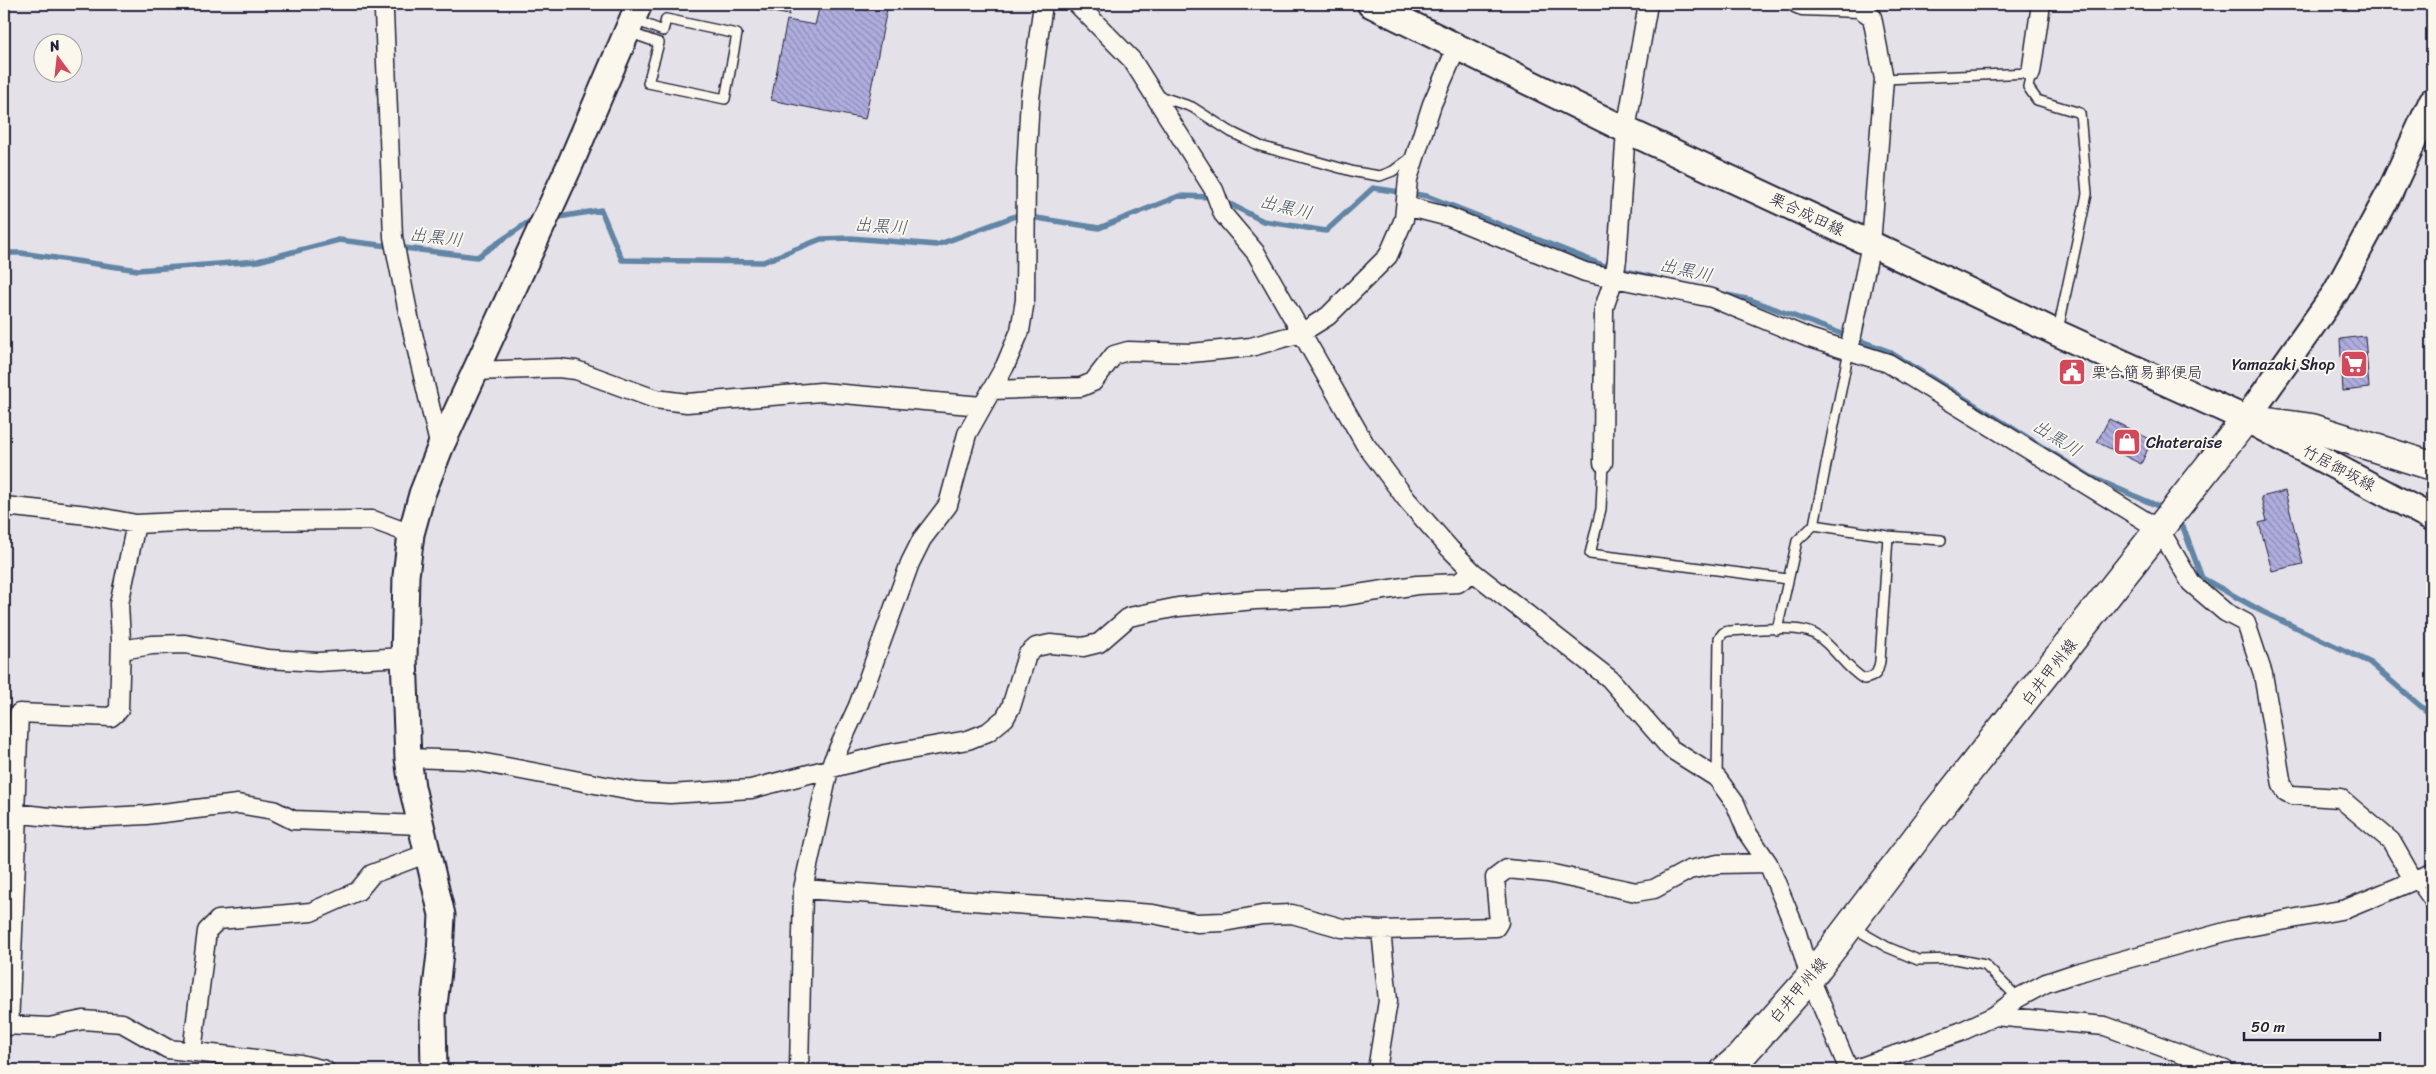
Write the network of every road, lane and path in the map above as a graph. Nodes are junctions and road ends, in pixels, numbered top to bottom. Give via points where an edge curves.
1 (381, 4) edge
2 (1043, 4) edge
3 (1077, 4) edge
4 (1370, 4) edge
5 (1648, 4) edge
6 (1797, 4) edge
7 (2042, 4) edge
8 (633, 18) edge
9 (1457, 47) junction
10 (2031, 73) junction
11 (1884, 79) junction
12 (1154, 94) junction
13 (2432, 101) edge
14 (1626, 130) junction
15 (1416, 153) junction
16 (1406, 206) junction
17 (1871, 244) junction
18 (1615, 269) junction
19 (1301, 333) junction
20 (2057, 333) junction
21 (1849, 350) junction
22 (475, 371) junction
23 (991, 390) junction
24 (982, 406) junction
25 (2246, 419) junction
26 (440, 448) junction
27 (1603, 463) joint
28 (2432, 466) edge
29 (4, 506) edge
30 (2432, 518) edge
31 (2168, 520) junction
32 (136, 524) junction
33 (1814, 525) junction
34 (411, 534) junction
35 (1888, 536) junction
36 (1941, 540) dead end
37 (1473, 572) junction
38 (1788, 579) junction
39 (1777, 630) junction
40 (121, 650) junction
41 (404, 657) junction
42 (408, 758) junction
43 (829, 769) junction
44 (1717, 778) junction
45 (12, 813) edge
46 (420, 825) junction
47 (428, 853) junction
48 (1768, 864) junction
49 (2432, 873) edge
50 (2414, 881) junction
51 (803, 889) junction
52 (2432, 906) edge
53 (1849, 926) junction
54 (1381, 930) junction
55 (1810, 978) junction
56 (2018, 998) junction
57 (1994, 1016) junction
58 (6, 1026) edge
59 (192, 1052) junction
60 (326, 1070) edge
61 (434, 1070) edge
62 (799, 1070) edge
63 (1377, 1070) edge
64 (1725, 1070) edge
65 (1851, 1070) edge
66 (2225, 1070) edge

1 - 26 street via 384,12 393,237
2 - 23 street via 1030,98 1025,300 1020,332 1006,366
3 - 12 street via 1132,60
4 - 9 street, 栗合成田線
5 - 14 street
6 - 11 street via 1859,8 1872,17
7 - 10 street
8 - 8 lane via 663,30 666,19 737,34 725,99 648,84 659,43
8 - 22 street
9 - 14 street, 栗合成田線
9 - 15 street via 1432,104
10 - 11 lane
10 - 20 lane via 2028,87 2037,100 2080,112 2087,194
11 - 17 street
12 - 15 lane via 1192,107 1260,146 1355,172 1380,176 1393,171
12 - 19 street via 1214,190 1222,212 1256,253
13 - 25 street via 2390,192 2336,292
14 - 17 street, 栗合成田線
14 - 18 street
15 - 16 street via 1408,181
16 - 18 street via 1449,217 1585,272
16 - 19 street via 1404,219 1388,256 1328,316
17 - 20 street, 栗合成田線
17 - 21 street
18 - 21 street via 1712,298 1809,338
18 - 27 street via 1604,308
19 - 23 street via 1252,347 1191,353 1128,351 1114,355 1092,382 1081,387
19 - 37 street via 1365,444 1407,500
20 - 25 street, 栗合成田線
21 - 31 street via 1888,363
21 - 33 lane
22 - 24 street via 576,370 655,399 687,403 821,392
22 - 26 street
23 - 24 street
24 - 43 street via 967,434 948,505 927,532 910,563 858,706
25 - 28 main road via 2312,428
25 - 30 street, 竹居御坂線
25 - 31 main road, 白井甲州線
26 - 34 street
27 - 38 lane via 1601,509 1590,554
29 - 32 street
31 - 50 street via 2191,583 2225,612 2246,623 2263,674 2282,785 2286,792 2340,798 2391,841
31 - 53 main road, 白井甲州線
32 - 34 street via 373,520
32 - 40 street via 119,604
33 - 35 lane
33 - 38 lane via 1797,541
34 - 41 street via 406,576
35 - 36 lane
35 - 39 lane via 1880,661 1873,678 1864,679 1855,674 1815,634
37 - 43 street via 1458,583 1416,585 1338,597 1187,606 1129,617 1099,643 1083,647 1050,644 1036,647 1027,655 1005,718 988,732 968,740 886,754
37 - 44 street via 1610,679 1671,749
38 - 39 lane
39 - 44 lane via 1728,630 1718,638
40 - 41 street via 185,644 268,659 318,662
40 - 45 street via 119,710 112,717 18,713
41 - 42 street
42 - 43 street via 469,760 637,792 670,794 752,788
42 - 46 street
43 - 51 street
44 - 48 street via 1735,803 1748,834
45 - 46 street via 68,819 146,815 238,804 273,810 293,820
45 - 58 street
46 - 47 street
47 - 59 street via 372,874 358,891 311,912 218,920 207,931
47 - 61 street via 442,915 433,1014
48 - 54 street via 1718,864 1689,870 1654,889 1636,892 1548,872 1507,869 1495,878 1499,922 1496,927
48 - 55 street
49 - 50 street
50 - 52 lane
50 - 56 street via 2346,908 2232,930 2076,973 2046,983
51 - 54 street via 1153,914 1197,923 1292,914 1342,928
51 - 62 street
53 - 55 main road, 白井甲州線
53 - 56 lane via 1918,960 1955,959 1984,965
54 - 63 street via 1388,1001
55 - 64 main road, 白井甲州線
55 - 65 street
56 - 57 street
57 - 65 street via 1928,1045
57 - 66 street via 2105,1026
58 - 59 street via 49,1027 84,1020 122,1023 168,1049
59 - 60 street

